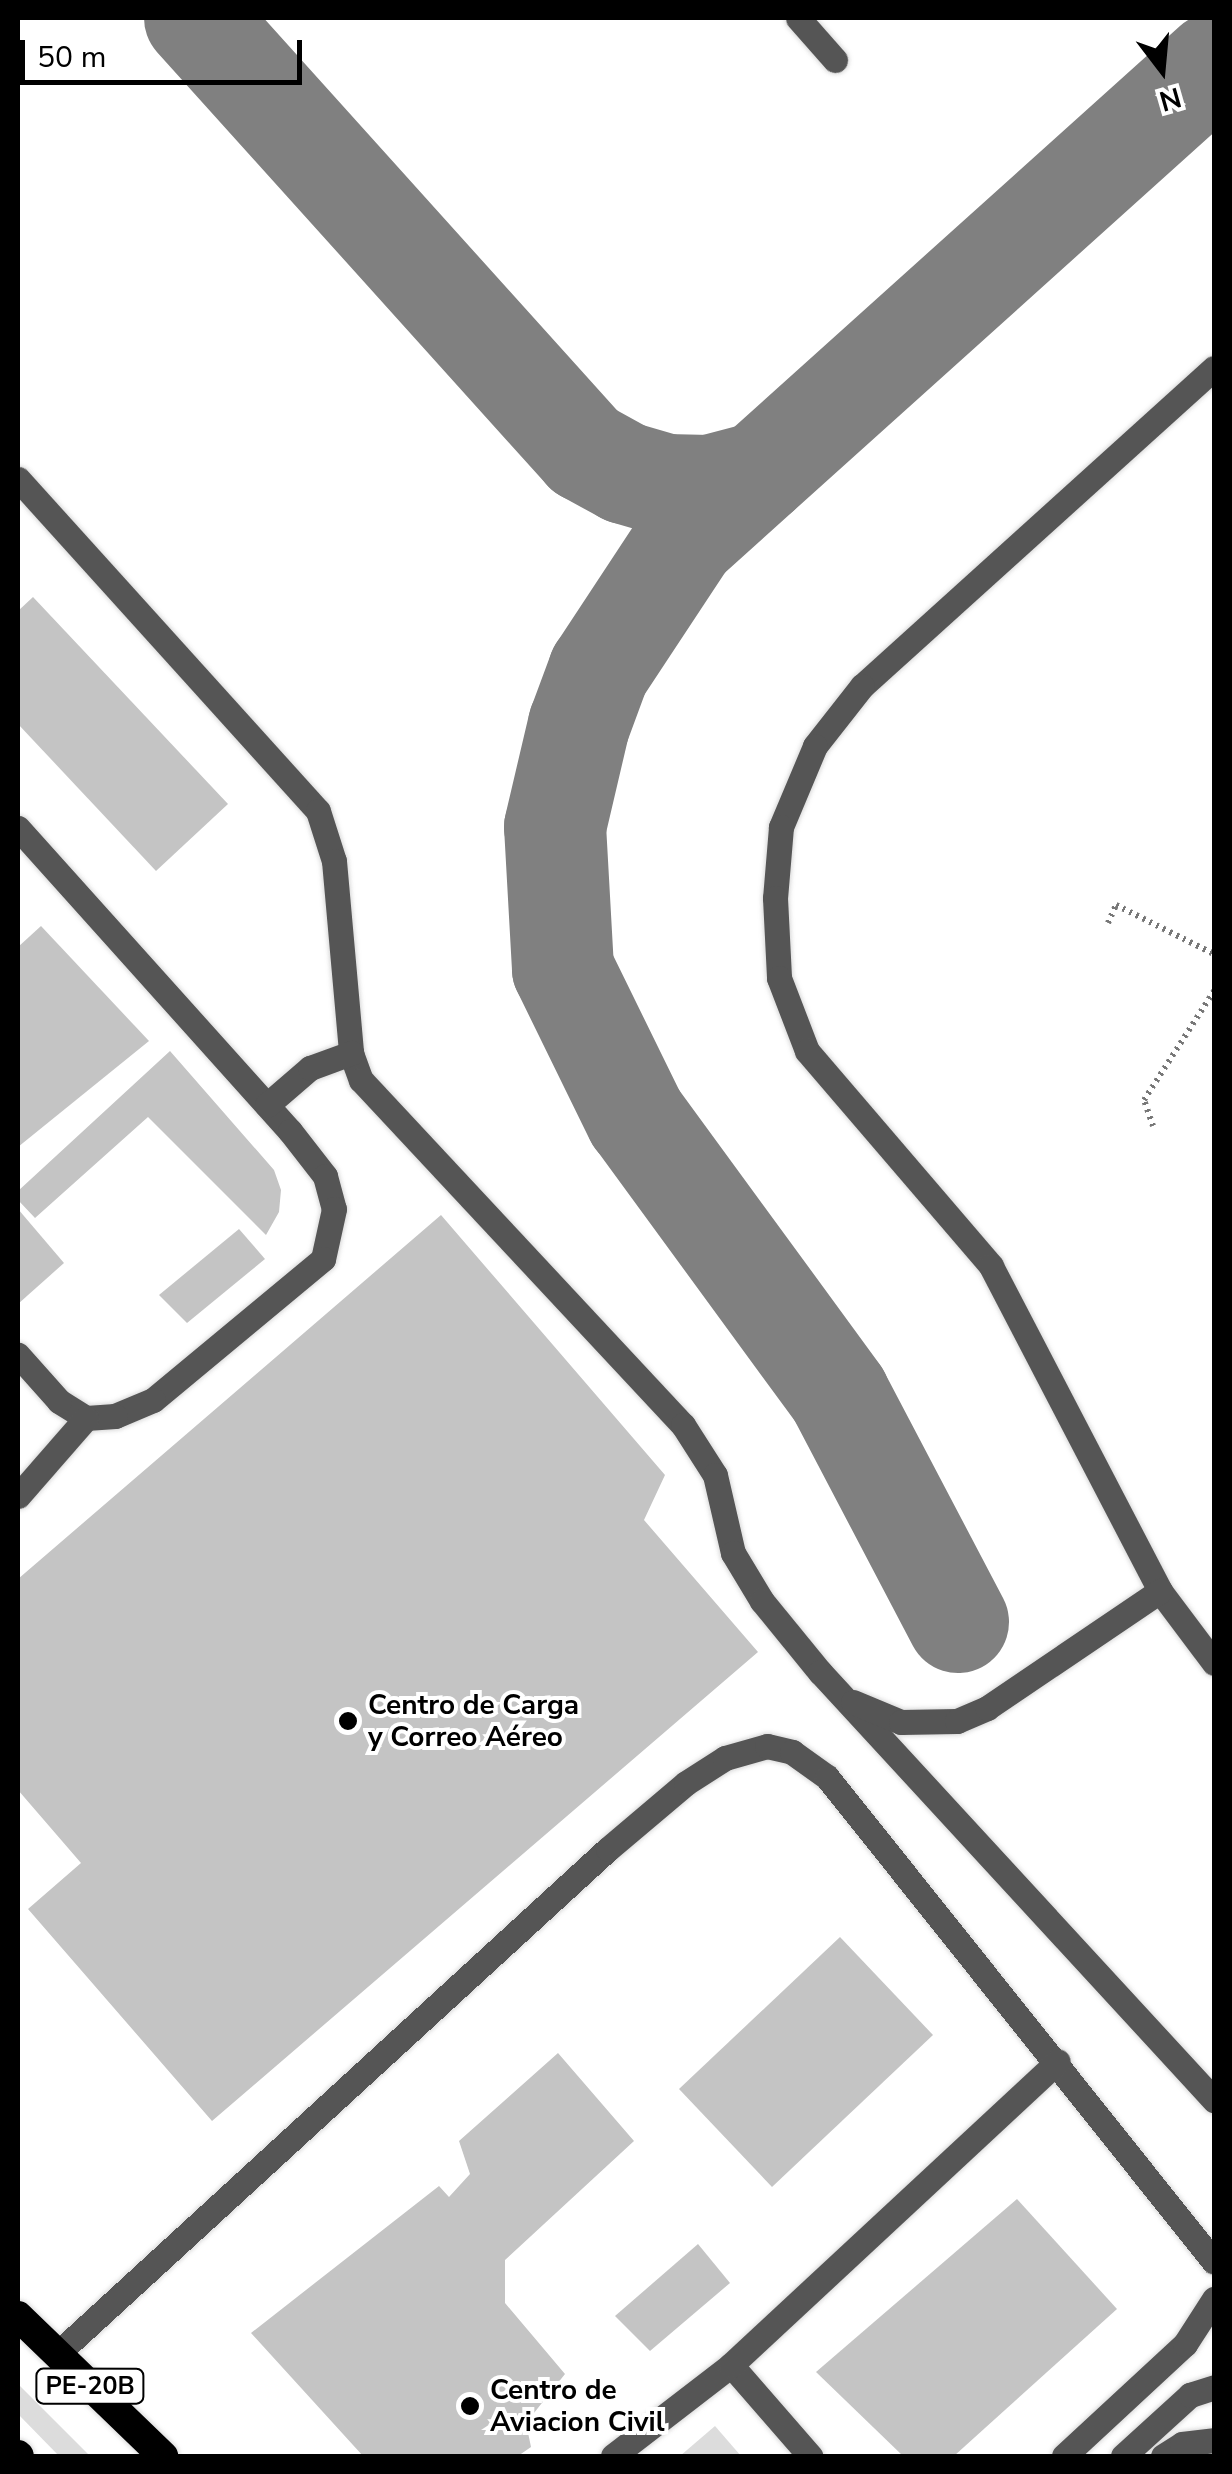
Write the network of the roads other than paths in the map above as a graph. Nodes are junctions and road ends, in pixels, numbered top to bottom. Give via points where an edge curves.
1 (798, 18) edge
2 (835, 60) dead end
3 (1214, 368) edge
4 (18, 479) edge
5 (18, 828) edge
6 (351, 1053) junction
7 (267, 1105) junction
8 (18, 1356) edge
9 (86, 1418) junction
10 (18, 1496) edge
11 (1160, 1591) junction
12 (1214, 1664) edge
13 (840, 1695) junction
14 (1058, 2061) junction
15 (1214, 2100) edge
16 (1214, 2262) edge
17 (1214, 2299) edge
18 (18, 2316) edge
19 (57, 2354) junction
20 (732, 2365) junction
21 (1214, 2386) edge
22 (1214, 2440) edge
23 (163, 2456) edge
24 (613, 2456) edge
25 (810, 2456) edge
26 (1064, 2456) edge
27 (1123, 2456) edge
28 (1163, 2456) edge

1 - 2 lane
3 - 11 lane via 862,686 815,746 780,827 775,898 779,978 807,1051 991,1266
4 - 6 lane via 318,811 334,862
5 - 7 lane
6 - 7 lane via 310,1068
6 - 13 lane via 360,1080 443,1173 683,1425 715,1474 733,1553 762,1601
7 - 9 lane via 325,1176 334,1209 323,1259 153,1400 115,1416
8 - 9 lane via 59,1401
9 - 10 lane
11 - 12 lane
11 - 13 lane via 987,1708 957,1721 901,1722
13 - 15 lane
14 - 16 lane
14 - 19 lane via 828,1777 792,1752 767,1746 725,1758 608,1850
14 - 20 lane
17 - 26 lane via 1186,2344
18 - 19 highway, PE-20B
19 - 23 highway, PE-20B
20 - 24 lane
20 - 25 lane
21 - 27 lane via 1190,2395
22 - 28 lane via 1182,2444

